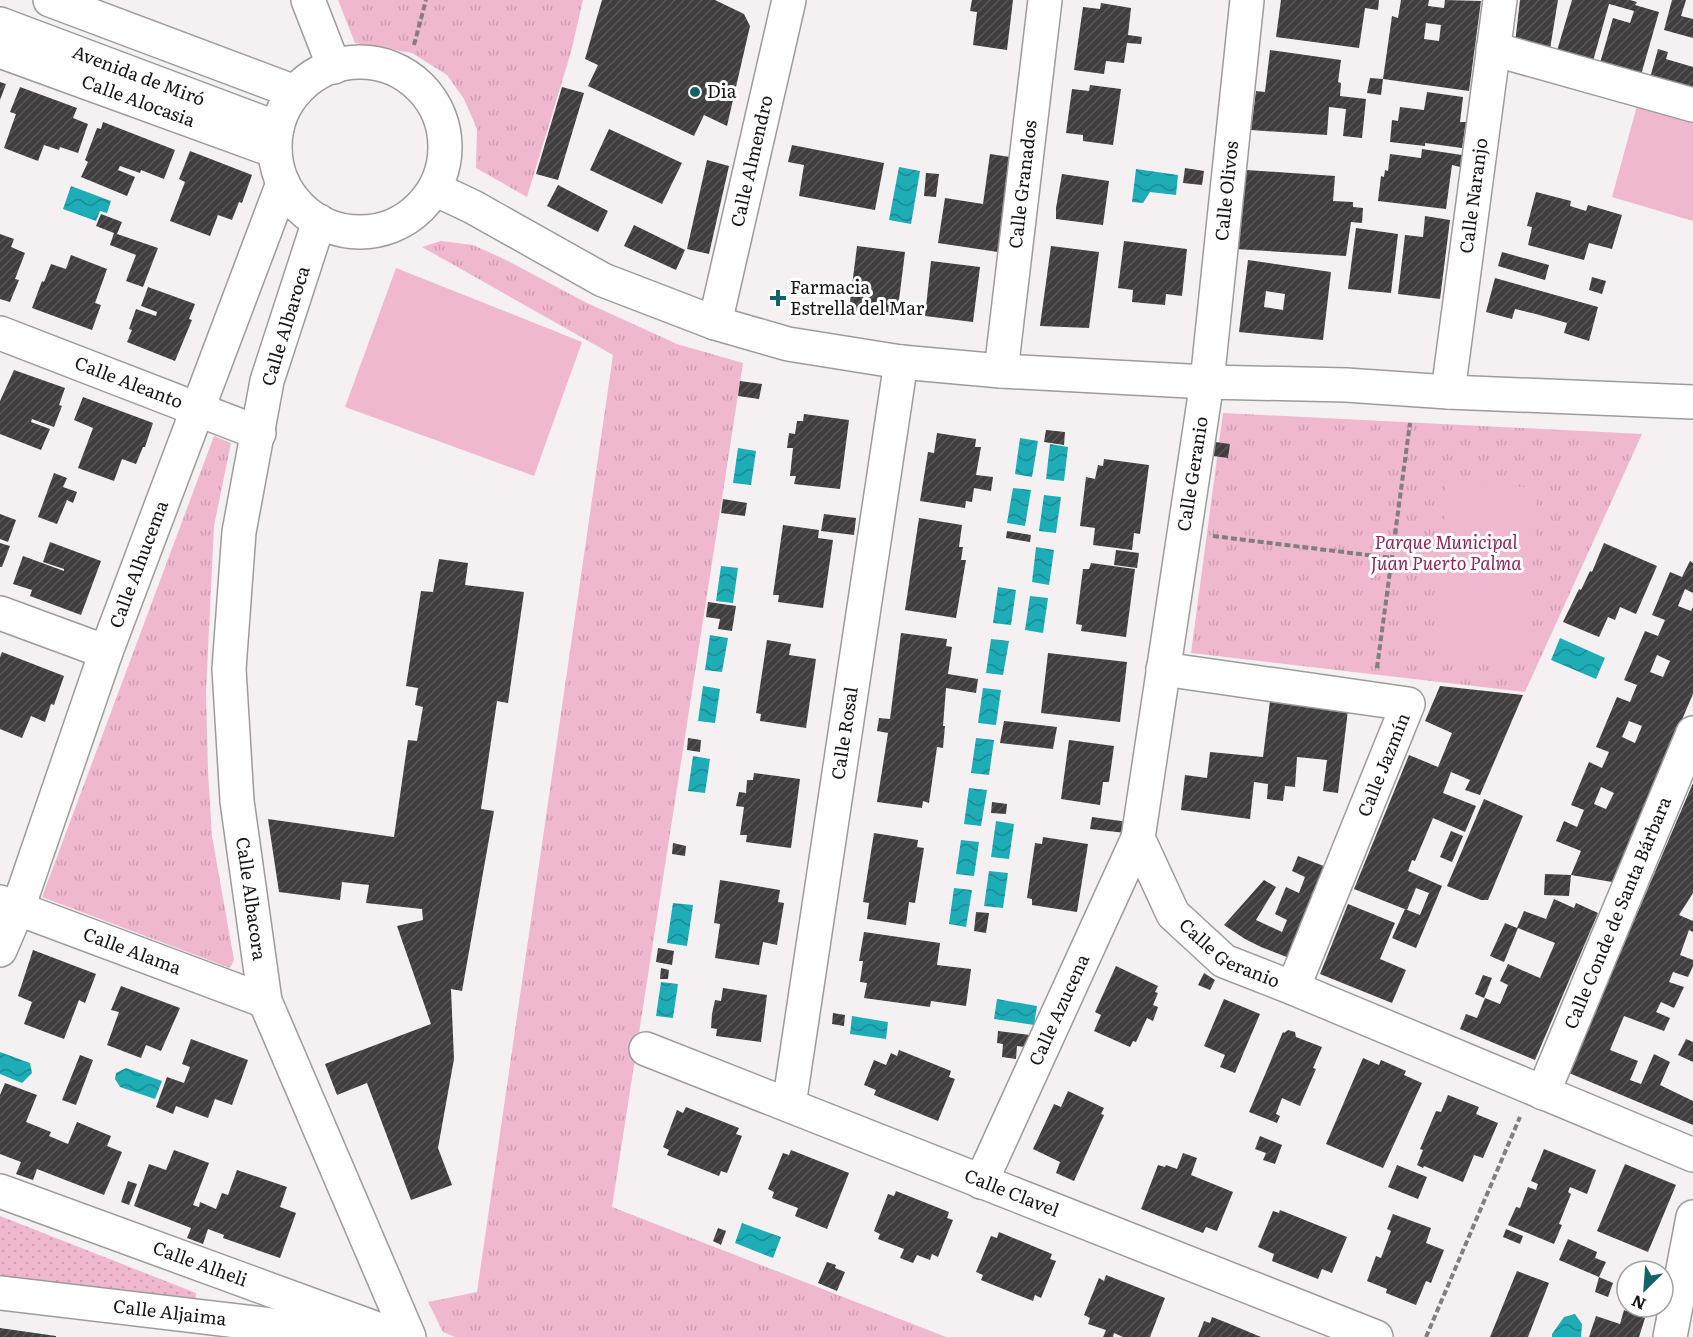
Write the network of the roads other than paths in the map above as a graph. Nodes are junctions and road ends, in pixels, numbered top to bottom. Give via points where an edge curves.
1 (50, 0) edge
2 (308, 0) edge
3 (789, 0) edge
4 (1045, 0) edge
5 (1247, 0) edge
6 (1500, 0) edge
7 (0, 24) edge
8 (1493, 49) junction
9 (0, 51) edge
10 (334, 67) junction
11 (295, 92) junction
12 (1693, 105) edge
13 (276, 139) junction
14 (283, 183) junction
15 (435, 189) junction
16 (319, 221) junction
17 (715, 323) junction
18 (0, 333) edge
19 (901, 362) junction
20 (1001, 371) junction
21 (1207, 382) junction
22 (1448, 392) junction
23 (1693, 402) edge
24 (199, 409) junction
25 (259, 433) junction
26 (0, 613) edge
27 (106, 652) junction
28 (1163, 669) junction
29 (1693, 733) edge
30 (1138, 838) junction
31 (9, 905) edge
32 (0, 950) edge
33 (1293, 988) junction
34 (265, 1001) junction
35 (646, 1049) dead end
36 (1538, 1091) junction
37 (789, 1105) junction
38 (1693, 1155) edge
39 (981, 1182) junction
40 (0, 1191) edge
41 (1693, 1217) edge
42 (0, 1293) edge
43 (376, 1337) edge
44 (399, 1337) edge
45 (409, 1337) edge
46 (1376, 1337) edge
47 (1670, 1337) edge

1 - 11 street
2 - 10 street
3 - 17 street, Calle Almendro
4 - 20 street, Calle Granados
5 - 21 street, Calle Olivos
6 - 8 street, Calle Naranjo
7 - 13 street, Avenida de Miró
8 - 12 street
8 - 22 street, Calle Naranjo
9 - 13 street, Calle Alocasia
10 - 11 street via 317,73
10 - 15 street via 343,63 371,63 398,70 420,86 436,109 445,135 444,162
11 - 13 street via 284,108
13 - 14 street
14 - 16 street via 298,205
14 - 24 street, Calle Alhucema
15 - 16 street via 418,209 396,225 344,231
15 - 17 street via 603,280
16 - 25 street, Calle Albaroca via 267,381
17 - 19 street via 788,344
18 - 24 street, Calle Aleanto
19 - 20 street
19 - 37 street, Calle Rosal
20 - 21 street
21 - 22 street
21 - 28 street, Calle Geranio
22 - 23 street
24 - 25 street, Calle Aleanto
24 - 27 street, Calle Alhucema
25 - 34 street, Calle Albacora via 239,532 229,669 237,801
26 - 27 street
27 - 31 street, Calle Alhucema
28 - 30 street, Calle Geranio
28 - 33 street, Calle Jazmín via 1408,704
29 - 36 street, Calle Conde de Santa Bárbara
30 - 33 street, Calle Geranio via 1173,914 1224,961
30 - 39 street, Calle Azucena
31 - 32 street, Calle Alhucema
31 - 34 street, Calle Alama
33 - 36 street, Calle Geranio
34 - 45 street, Calle Albacora
35 - 37 street, Calle Clavel
36 - 38 street, Calle Geranio
37 - 39 street, Calle Clavel
39 - 46 street, Calle Clavel
40 - 44 street, Calle Alheli
41 - 47 street
42 - 43 street, Calle Aljaima

